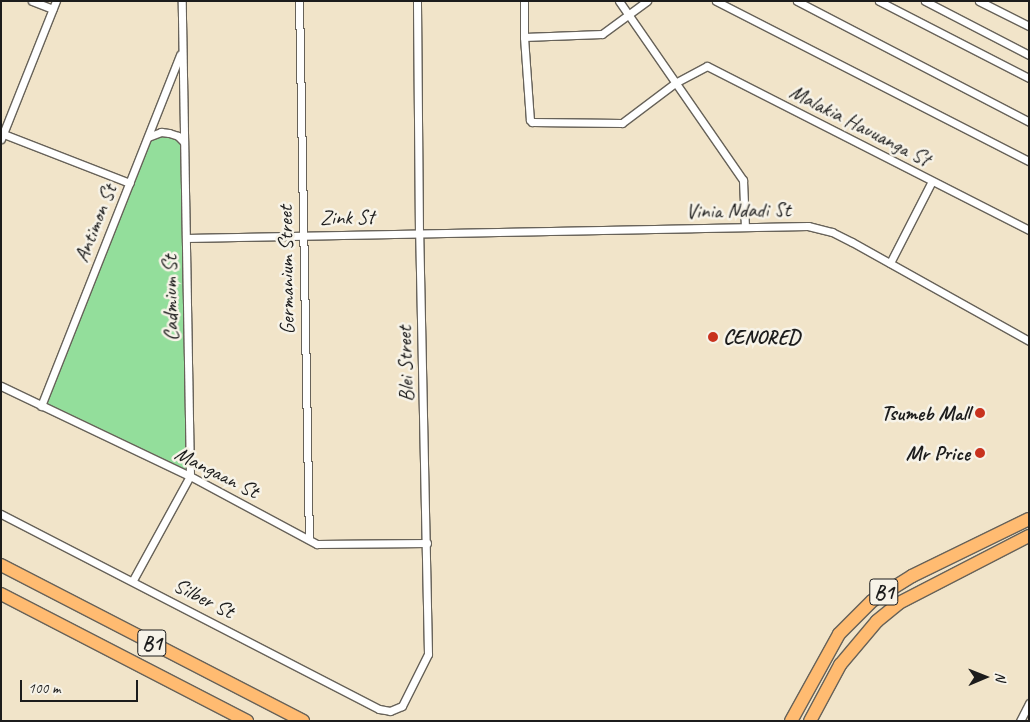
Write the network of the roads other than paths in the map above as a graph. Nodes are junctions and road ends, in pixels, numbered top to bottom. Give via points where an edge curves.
1 (32, 1) edge
2 (56, 1) edge
3 (182, 1) edge
4 (299, 1) edge
5 (417, 1) edge
6 (524, 1) edge
7 (619, 1) edge
8 (647, 1) edge
9 (716, 1) edge
10 (797, 1) edge
11 (879, 1) edge
12 (925, 1) edge
13 (979, 1) edge
14 (53, 9) junction
15 (629, 15) junction
16 (1029, 26) edge
17 (524, 37) junction
18 (181, 53) junction
19 (1029, 55) edge
20 (1029, 78) edge
21 (676, 83) junction
22 (1029, 122) edge
23 (2, 135) edge
24 (148, 137) junction
25 (184, 142) junction
26 (1029, 161) edge
27 (932, 181) junction
28 (130, 182) junction
29 (745, 227) junction
30 (1029, 230) edge
31 (419, 233) junction
32 (303, 235) junction
33 (186, 238) junction
34 (890, 263) junction
35 (1029, 341) edge
36 (1, 386) edge
37 (40, 406) junction
38 (190, 476) junction
39 (1, 514) edge
40 (1029, 519) edge
41 (1029, 536) edge
42 (309, 539) junction
43 (427, 543) junction
44 (1, 565) edge
45 (132, 580) junction
46 (1, 594) edge
47 (1029, 703) edge
48 (390, 711) joint
49 (247, 721) edge
50 (303, 721) edge
51 (791, 721) edge
52 (810, 721) edge
53 (1020, 721) edge

1 - 14 street
2 - 14 street
3 - 18 street, Cadmium St
4 - 32 street, Germanium Street
5 - 31 street, Blei Street
6 - 17 street
7 - 15 street
8 - 15 street
9 - 26 street
10 - 22 street
11 - 20 street
12 - 19 street
13 - 16 street
14 - 23 street
15 - 17 street via 602,34
15 - 21 street
17 - 21 street via 532,122 622,123
18 - 24 street, Antimon St
18 - 25 street, Cadmium St
21 - 27 street, Malakia Hauuanga St via 707,66
21 - 29 street via 743,180
23 - 28 street
24 - 25 street via 169,133
24 - 28 street, Antimon St
25 - 33 street, Cadmium St
27 - 30 street, Malakia Hauuanga St
27 - 34 street
28 - 37 street, Antimon St
29 - 31 street, Vinia Ndadi St
29 - 34 street, Vinia Ndadi St via 808,226 852,242
31 - 32 street, Zink St
31 - 43 street, Blei Street
32 - 33 street, Zink St
32 - 42 street, Germanium Street
33 - 38 street, Cadmium St
34 - 35 street, Vinia Ndadi St
36 - 37 street, Mangaan St
37 - 38 street, Mangaan St
38 - 42 street, Mangaan St
38 - 45 street
39 - 45 street, Silber St
40 - 51 highway, B1 via 912,576 872,601 839,634
41 - 52 highway, B1 via 899,603 877,621 840,665
42 - 43 street, Mangaan St via 322,545
43 - 48 street, Blei Street via 428,654 402,706
44 - 50 highway, B1
45 - 48 street, Silber St via 379,709
46 - 49 highway, B1
47 - 53 street

